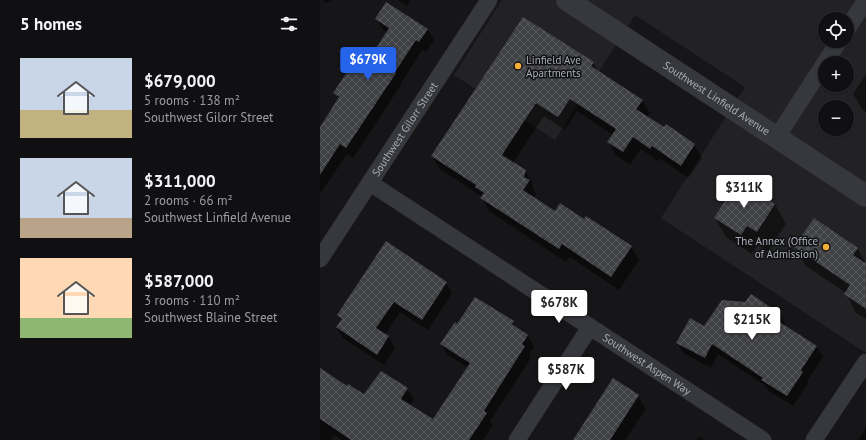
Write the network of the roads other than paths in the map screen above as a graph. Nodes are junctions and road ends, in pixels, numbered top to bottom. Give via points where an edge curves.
1 (489, 0) edge
2 (567, 0) edge
3 (866, 0) edge
4 (854, 18) edge
5 (834, 48) edge
6 (777, 137) junction
7 (370, 183) junction
8 (866, 196) edge
9 (320, 259) edge
10 (590, 327) junction
11 (866, 362) edge
12 (517, 440) edge
13 (763, 440) edge
14 (814, 440) edge

1 - 7 street, Southwest Gilorr Street
2 - 6 street, Southwest Linfield Avenue
3 - 4 street
5 - 6 street
6 - 8 street, Southwest Linfield Avenue
7 - 9 street, Southwest Gilorr Street
7 - 10 street, Southwest Aspen Way
10 - 12 street
10 - 13 street, Southwest Aspen Way
11 - 14 street

